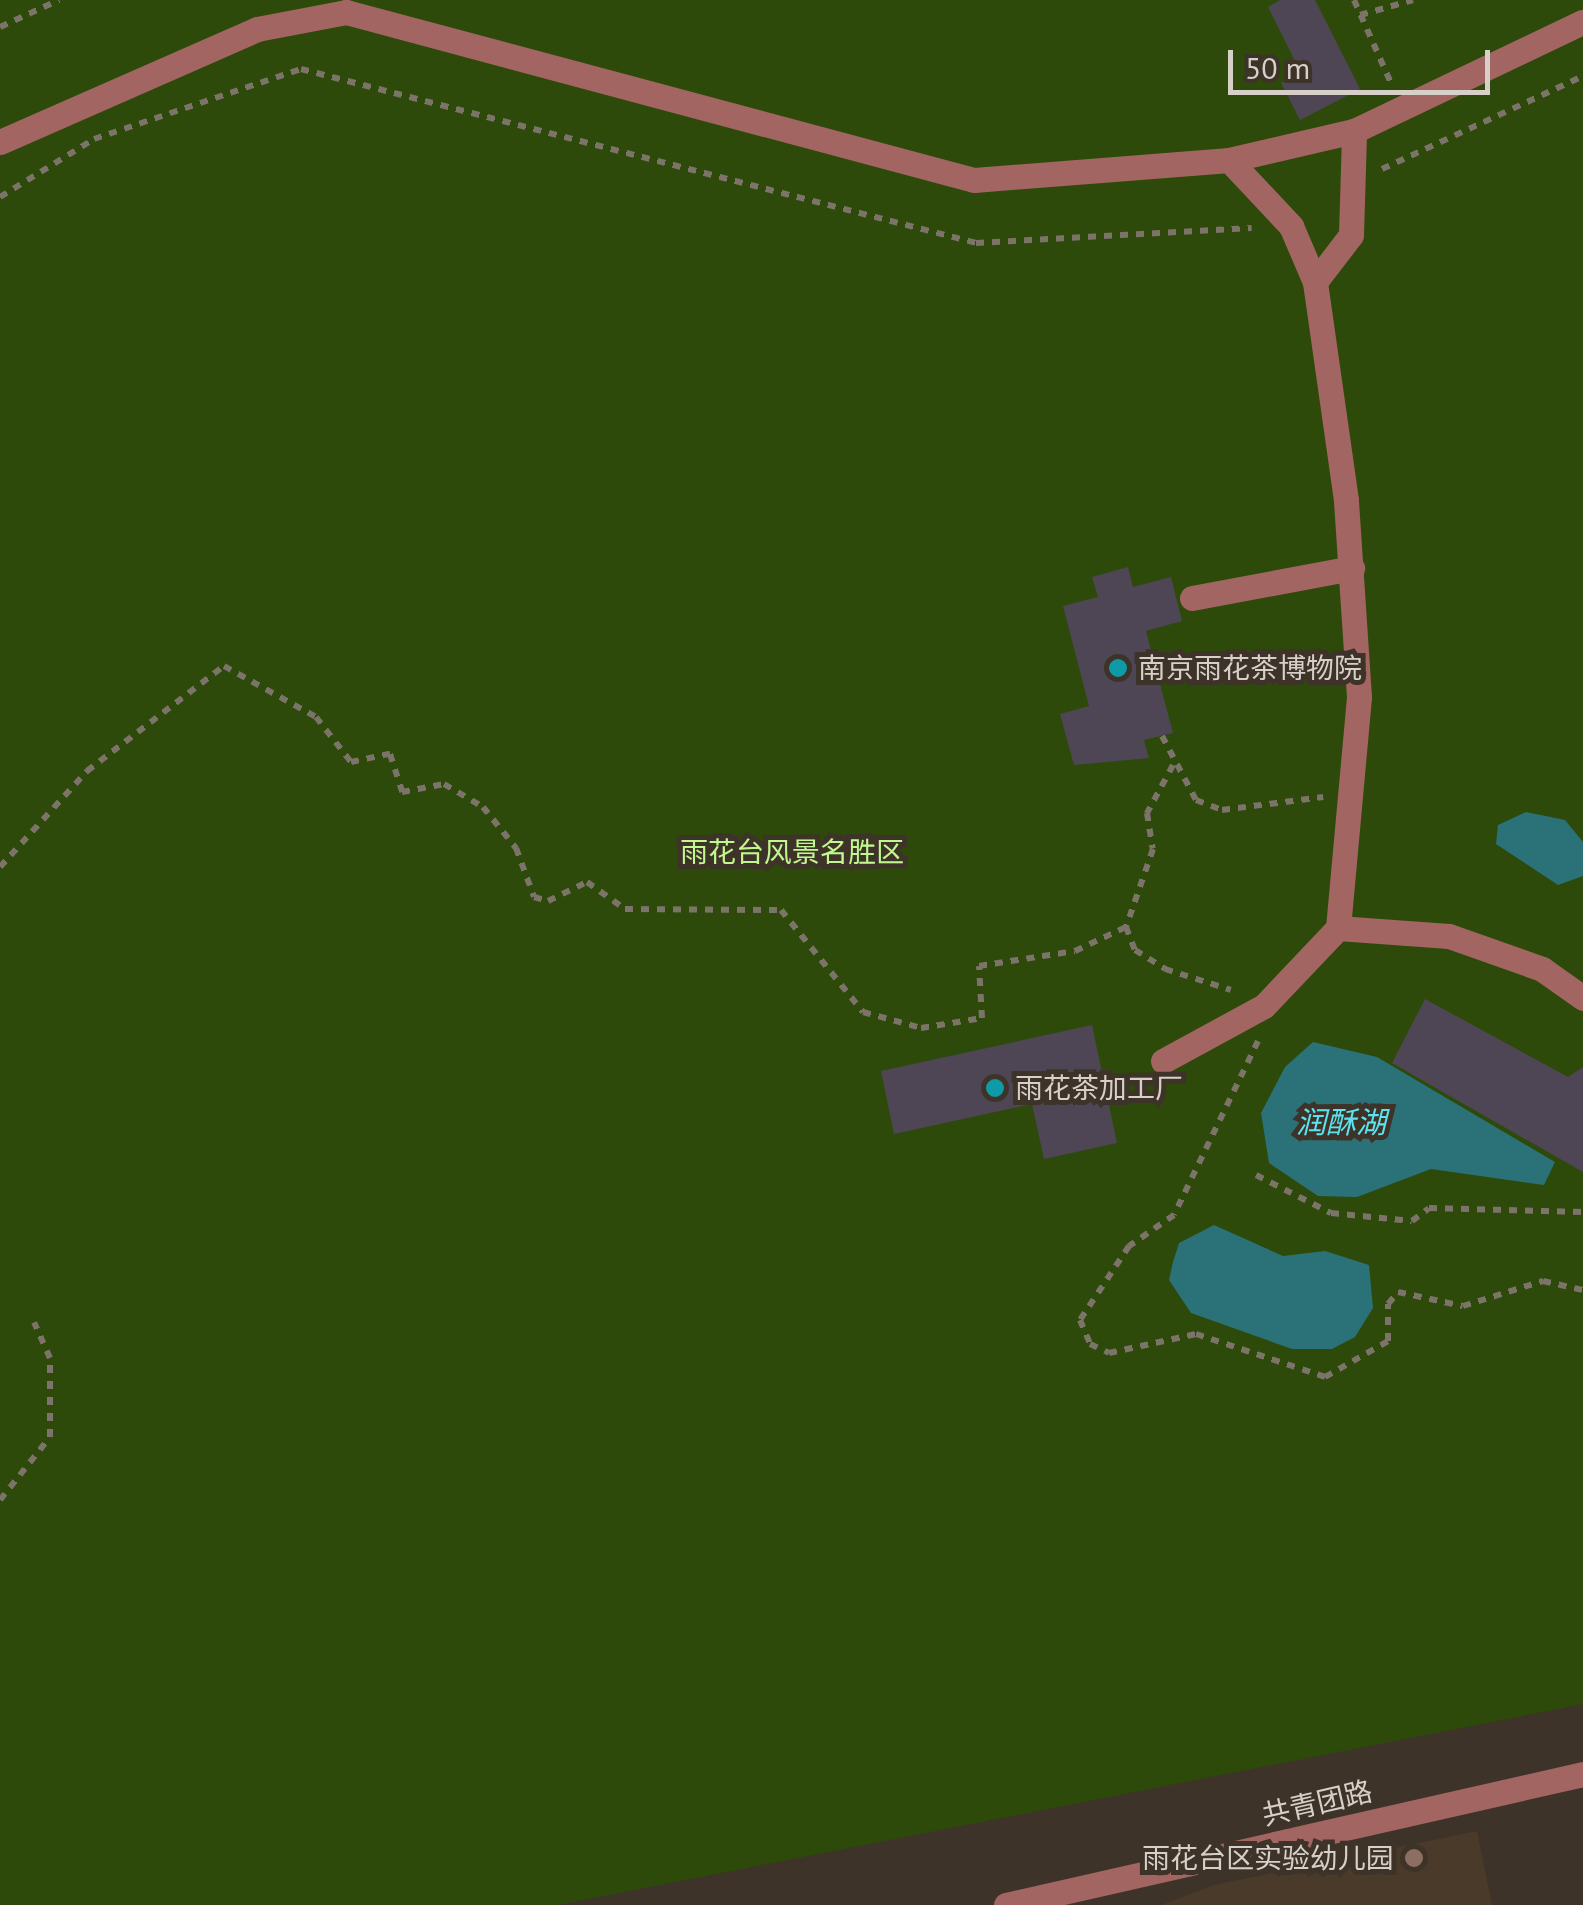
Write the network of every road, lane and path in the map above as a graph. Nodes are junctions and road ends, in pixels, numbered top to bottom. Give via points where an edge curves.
1 (59, 0) edge
2 (1354, 0) edge
3 (1413, 0) edge
4 (1360, 15) junction
5 (1583, 22) edge
6 (0, 27) edge
7 (1583, 76) edge
8 (1402, 107) junction
9 (1354, 132) junction
10 (0, 142) edge
11 (1230, 160) junction
12 (1358, 180) junction
13 (0, 197) edge
14 (1291, 226) junction
15 (1315, 282) junction
16 (1352, 568) junction
17 (1192, 598) dead end
18 (1162, 736) dead end
19 (1173, 765) junction
20 (1292, 802) dead end
21 (0, 867) edge
22 (1126, 927) junction
23 (1338, 928) junction
24 (1583, 998) edge
25 (1264, 1006) junction
26 (1162, 1061) dead end
27 (1256, 1175) dead end
28 (1583, 1212) edge
29 (1583, 1290) edge
30 (34, 1322) dead end
31 (0, 1500) edge
32 (1583, 1774) edge
33 (1120, 1879) junction
34 (1006, 1905) edge
35 (1125, 1905) edge

1 - 6 path
2 - 4 path
3 - 4 path
4 - 8 path
5 - 8 street
7 - 12 path
8 - 9 street
9 - 11 street
9 - 12 street
10 - 11 street via 257,29 346,12 974,180
11 - 14 street
12 - 15 street via 1352,236
13 - 14 path via 94,138 301,69 976,243
14 - 15 street
15 - 16 street
16 - 17 street
16 - 23 street via 1358,697
18 - 19 path
19 - 20 path via 1196,800 1222,810
19 - 22 path via 1146,813 1153,849
21 - 22 path via 87,770 224,666 316,717 351,762 390,754 402,792 444,784 483,808 516,848 534,897 548,901 587,882 625,908 781,910 862,1012 922,1028 982,1018 979,966 1076,950
22 - 25 path via 1135,950 1165,970
23 - 24 street via 1448,936 1542,969
23 - 25 street
25 - 26 street
25 - 29 path via 1256,1052 1174,1215 1129,1246 1080,1320 1090,1344 1109,1353 1196,1334 1325,1377 1388,1341 1388,1304 1398,1292 1462,1306 1543,1281
27 - 28 path via 1331,1213 1412,1221 1429,1208
30 - 31 path via 50,1358 50,1438
32 - 33 street, 共青团路
33 - 34 street, 共青团路
33 - 35 street

